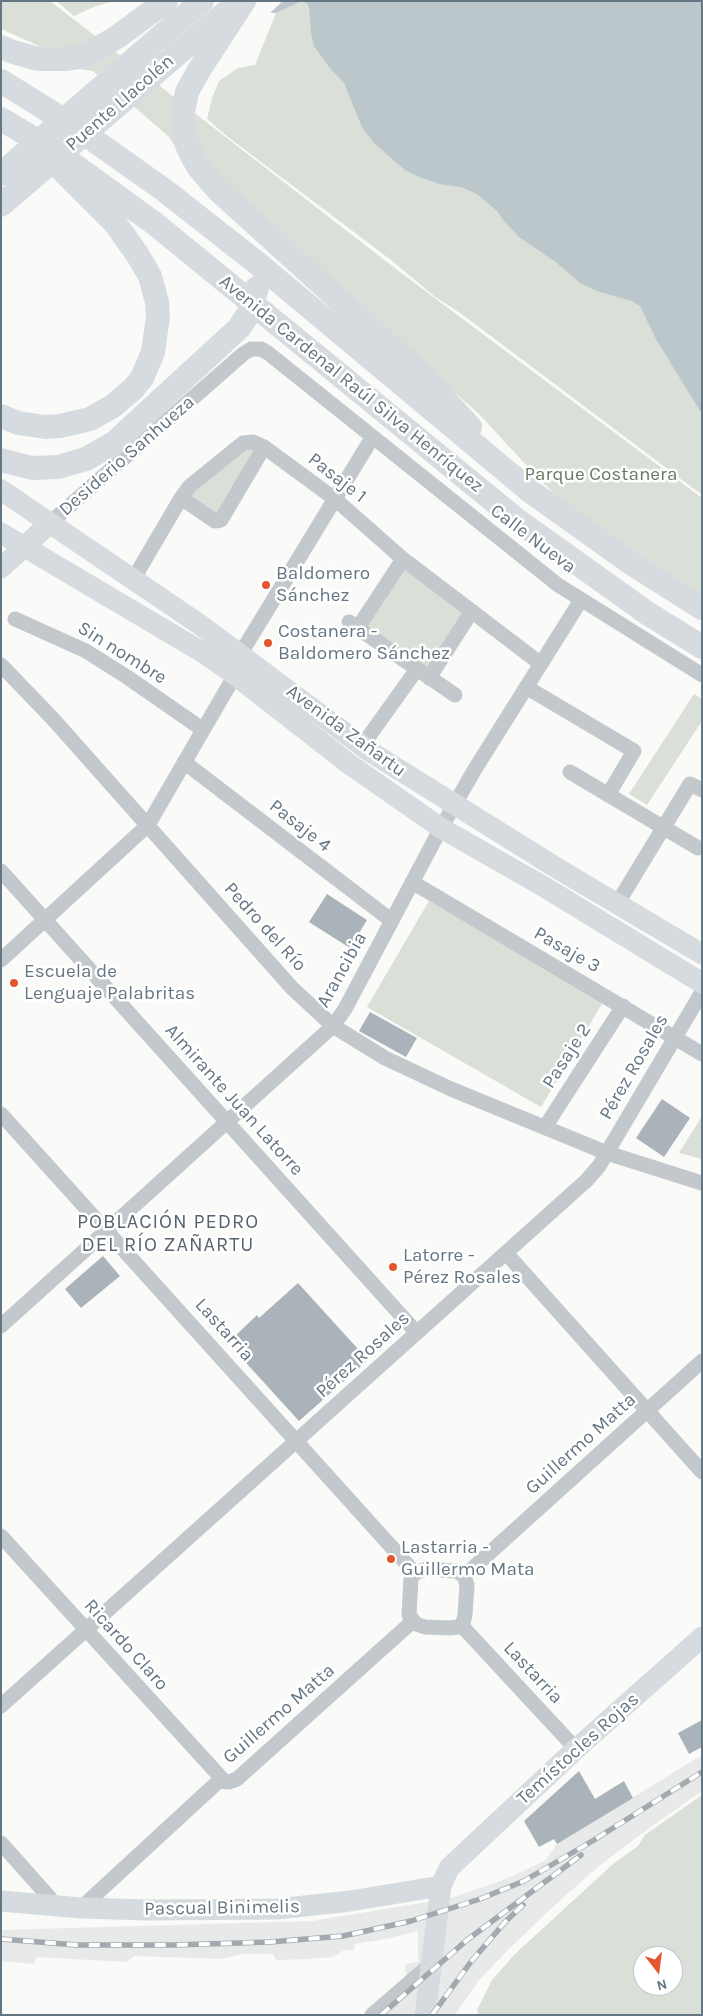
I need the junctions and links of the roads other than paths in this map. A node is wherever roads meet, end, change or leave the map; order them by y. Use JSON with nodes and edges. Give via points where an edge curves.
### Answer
{"nodes":[{"id":1,"x":166,"y":1,"type":"edge"},
{"id":2,"x":202,"y":1,"type":"edge"},
{"id":3,"x":239,"y":1,"type":"edge"},
{"id":4,"x":244,"y":1,"type":"edge"},
{"id":5,"x":1,"y":47,"type":"edge"},
{"id":6,"x":1,"y":81,"type":"edge"},
{"id":7,"x":1,"y":119,"type":"edge"},
{"id":8,"x":31,"y":136,"type":"junction"},
{"id":9,"x":1,"y":174,"type":"edge"},
{"id":10,"x":1,"y":206,"type":"edge"},
{"id":11,"x":257,"y":263,"type":"junction"},
{"id":12,"x":253,"y":304,"type":"junction"},
{"id":13,"x":256,"y":349,"type":"joint"},
{"id":14,"x":1,"y":416,"type":"edge"},
{"id":15,"x":372,"y":438,"type":"junction"},
{"id":16,"x":264,"y":447,"type":"junction"},
{"id":17,"x":1,"y":460,"type":"edge"},
{"id":18,"x":513,"y":478,"type":"junction"},
{"id":19,"x":1,"y":490,"type":"edge"},
{"id":20,"x":181,"y":498,"type":"junction"},
{"id":21,"x":335,"y":499,"type":"junction"},
{"id":22,"x":50,"y":522,"type":"junction"},
{"id":23,"x":1,"y":533,"type":"edge"},
{"id":24,"x":25,"y":547,"type":"junction"},
{"id":25,"x":403,"y":559,"type":"junction"},
{"id":26,"x":1,"y":568,"type":"edge"},
{"id":27,"x":134,"y":578,"type":"junction"},
{"id":28,"x":581,"y":600,"type":"junction"},
{"id":29,"x":702,"y":608,"type":"edge"},
{"id":30,"x":472,"y":612,"type":"junction"},
{"id":31,"x":15,"y":619,"type":"dead end"},
{"id":32,"x":702,"y":647,"type":"edge"},
{"id":33,"x":241,"y":653,"type":"junction"},
{"id":34,"x":541,"y":664,"type":"junction"},
{"id":35,"x":1,"y":665,"type":"edge"},
{"id":36,"x":235,"y":674,"type":"junction"},
{"id":37,"x":423,"y":674,"type":"junction"},
{"id":38,"x":702,"y":675,"type":"edge"},
{"id":39,"x":526,"y":687,"type":"junction"},
{"id":40,"x":455,"y":695,"type":"dead end"},
{"id":41,"x":202,"y":729,"type":"junction"},
{"id":42,"x":362,"y":746,"type":"junction"},
{"id":43,"x":184,"y":762,"type":"junction"},
{"id":44,"x":570,"y":772,"type":"dead end"},
{"id":45,"x":702,"y":790,"type":"edge"},
{"id":46,"x":608,"y":795,"type":"junction"},
{"id":47,"x":454,"y":805,"type":"junction"},
{"id":48,"x":148,"y":826,"type":"junction"},
{"id":49,"x":441,"y":828,"type":"junction"},
{"id":50,"x":663,"y":828,"type":"junction"},
{"id":51,"x":698,"y":848,"type":"dead end"},
{"id":52,"x":1,"y":871,"type":"edge"},
{"id":53,"x":412,"y":882,"type":"junction"},
{"id":54,"x":617,"y":904,"type":"junction"},
{"id":55,"x":45,"y":920,"type":"junction"},
{"id":56,"x":392,"y":920,"type":"junction"},
{"id":57,"x":702,"y":954,"type":"edge"},
{"id":58,"x":1,"y":960,"type":"edge"},
{"id":59,"x":702,"y":983,"type":"edge"},
{"id":60,"x":702,"y":992,"type":"edge"},
{"id":61,"x":623,"y":1006,"type":"junction"},
{"id":62,"x":333,"y":1026,"type":"junction"},
{"id":63,"x":675,"y":1037,"type":"junction"},
{"id":64,"x":702,"y":1054,"type":"edge"},
{"id":65,"x":1,"y":1114,"type":"edge"},
{"id":66,"x":227,"y":1122,"type":"junction"},
{"id":67,"x":546,"y":1127,"type":"junction"},
{"id":68,"x":607,"y":1153,"type":"junction"},
{"id":69,"x":702,"y":1183,"type":"edge"},
{"id":70,"x":107,"y":1231,"type":"junction"},
{"id":71,"x":506,"y":1254,"type":"junction"},
{"id":72,"x":1,"y":1326,"type":"edge"},
{"id":73,"x":417,"y":1333,"type":"junction"},
{"id":74,"x":702,"y":1361,"type":"edge"},
{"id":75,"x":647,"y":1411,"type":"junction"},
{"id":76,"x":297,"y":1440,"type":"junction"},
{"id":77,"x":702,"y":1472,"type":"edge"},
{"id":78,"x":1,"y":1536,"type":"edge"},
{"id":79,"x":416,"y":1573,"type":"junction"},
{"id":80,"x":464,"y":1576,"type":"junction"},
{"id":81,"x":413,"y":1621,"type":"junction"},
{"id":82,"x":461,"y":1625,"type":"junction"},
{"id":83,"x":85,"y":1630,"type":"junction"},
{"id":84,"x":702,"y":1636,"type":"edge"},
{"id":85,"x":1,"y":1706,"type":"edge"},
{"id":86,"x":576,"y":1749,"type":"junction"},
{"id":87,"x":221,"y":1780,"type":"junction"},
{"id":88,"x":1,"y":1844,"type":"edge"},
{"id":89,"x":441,"y":1886,"type":"junction"},
{"id":90,"x":1,"y":1901,"type":"edge"},
{"id":91,"x":54,"y":1906,"type":"junction"},
{"id":92,"x":81,"y":1908,"type":"junction"},
{"id":93,"x":431,"y":1964,"type":"junction"},
{"id":94,"x":372,"y":2015,"type":"edge"},
{"id":95,"x":425,"y":2015,"type":"edge"}],
"edges":[{"from":1,"to":5,"type":"main road","via":[[117,38],[79,57],[38,59]]},
{"from":2,"to":9,"type":"main road","name":"Puente Llacolén"},
{"from":3,"to":10,"type":"main road","name":"Puente Llacolén"},
{"from":4,"to":18,"type":"main road","via":[[187,92],[183,112],[187,144],[199,168],[437,390]]},
{"from":6,"to":11,"type":"main road","name":"Avenida Cardenal Raúl Silva Henríquez","via":[[114,154]]},
{"from":7,"to":8,"type":"main road","name":"Avenida Cardenal Raúl Silva Henríquez"},
{"from":8,"to":12,"type":"main road","name":"Avenida Cardenal Raúl Silva Henríquez","via":[[118,196]]},
{"from":8,"to":14,"type":"main road","via":[[109,216],[137,254],[154,287],[158,328],[154,352],[142,378],[124,398],[102,413],[76,424],[52,427],[31,426]]},
{"from":11,"to":12,"type":"main road"},
{"from":11,"to":18,"type":"main road","name":"Avenida Cardenal Raúl Silva Henríquez"},
{"from":12,"to":17,"type":"main road","via":[[239,328],[127,432],[101,452],[73,464],[44,468]]},
{"from":12,"to":32,"type":"main road","name":"Avenida Cardenal Raúl Silva Henríquez","via":[[517,520],[647,613]]},
{"from":13,"to":15,"type":"street","name":"Calle Nueva","via":[[268,353]]},
{"from":13,"to":22,"type":"street","name":"Desiderio Sanhueza","via":[[247,351]]},
{"from":15,"to":21,"type":"street"},
{"from":15,"to":28,"type":"street","name":"Calle Nueva","via":[[530,564]]},
{"from":16,"to":20,"type":"street","name":"Pasaje 1","via":[[253,442],[242,443],[190,486]]},
{"from":16,"to":20,"type":"street","via":[[221,520],[215,521]]},
{"from":16,"to":21,"type":"street","name":"Pasaje 1"},
{"from":18,"to":29,"type":"main road","name":"Avenida Cardenal Raúl Silva Henríquez","via":[[574,524]]},
{"from":19,"to":22,"type":"street","name":"Avenida Zañartu"},
{"from":20,"to":27,"type":"street","name":"Pasaje 1"},
{"from":21,"to":25,"type":"street","name":"Pasaje 1"},
{"from":21,"to":33,"type":"street"},
{"from":22,"to":24,"type":"street","name":"Desiderio Sanhueza"},
{"from":22,"to":27,"type":"street","name":"Avenida Zañartu"},
{"from":23,"to":24,"type":"street","name":"Avenida Zañartu"},
{"from":24,"to":26,"type":"street","name":"Desiderio Sanhueza"},
{"from":24,"to":36,"type":"street","name":"Avenida Zañartu"},
{"from":25,"to":30,"type":"street","name":"Pasaje 1"},
{"from":25,"to":37,"type":"street","via":[[353,625]]},
{"from":27,"to":33,"type":"street","name":"Avenida Zañartu"},
{"from":28,"to":34,"type":"street","name":"Arancibia"},
{"from":28,"to":38,"type":"street","name":"Calle Nueva"},
{"from":30,"to":34,"type":"street","name":"Pasaje 1"},
{"from":30,"to":37,"type":"street"},
{"from":31,"to":41,"type":"street","name":"Sin nombre","via":[[86,652]]},
{"from":33,"to":42,"type":"street","name":"Avenida Zañartu"},
{"from":34,"to":39,"type":"street","name":"Arancibia"},
{"from":35,"to":48,"type":"street","name":"Pedro del Río"},
{"from":36,"to":41,"type":"street"},
{"from":36,"to":49,"type":"street","name":"Avenida Zañartu","via":[[349,764]]},
{"from":37,"to":40,"type":"street"},
{"from":37,"to":42,"type":"street"},
{"from":39,"to":46,"type":"street","via":[[634,751]]},
{"from":39,"to":47,"type":"street","name":"Arancibia"},
{"from":41,"to":43,"type":"street"},
{"from":42,"to":47,"type":"street","name":"Avenida Zañartu"},
{"from":43,"to":48,"type":"street"},
{"from":43,"to":56,"type":"street","name":"Pasaje 4"},
{"from":44,"to":46,"type":"street"},
{"from":45,"to":50,"type":"street","via":[[690,784]]},
{"from":46,"to":50,"type":"street"},
{"from":47,"to":49,"type":"street","name":"Arancibia"},
{"from":47,"to":54,"type":"street","name":"Avenida Zañartu"},
{"from":48,"to":55,"type":"street"},
{"from":48,"to":62,"type":"street","name":"Pedro del Río","via":[[292,988]]},
{"from":49,"to":53,"type":"street","name":"Arancibia"},
{"from":49,"to":59,"type":"street","name":"Avenida Zañartu"},
{"from":50,"to":51,"type":"street"},
{"from":50,"to":54,"type":"street"},
{"from":52,"to":55,"type":"street","name":"Almirante Juan Latorre"},
{"from":53,"to":56,"type":"street","name":"Arancibia"},
{"from":53,"to":61,"type":"street","name":"Pasaje 3"},
{"from":54,"to":57,"type":"street","name":"Avenida Zañartu"},
{"from":55,"to":58,"type":"street"},
{"from":55,"to":66,"type":"street","name":"Almirante Juan Latorre"},
{"from":56,"to":62,"type":"street","name":"Arancibia"},
{"from":60,"to":63,"type":"street","name":"Pérez Rosales"},
{"from":61,"to":63,"type":"street","name":"Pasaje 3"},
{"from":61,"to":67,"type":"street","name":"Pasaje 2"},
{"from":62,"to":66,"type":"street","name":"Arancibia"},
{"from":62,"to":67,"type":"street","name":"Pedro del Río","via":[[414,1073]]},
{"from":63,"to":64,"type":"street","name":"Pasaje 3"},
{"from":63,"to":68,"type":"street","name":"Pérez Rosales"},
{"from":65,"to":70,"type":"street","name":"Lastarria"},
{"from":66,"to":70,"type":"street","name":"Arancibia"},
{"from":66,"to":73,"type":"street","name":"Almirante Juan Latorre"},
{"from":67,"to":68,"type":"street","name":"Pedro del Río"},
{"from":68,"to":69,"type":"street","name":"Pedro del Río"},
{"from":68,"to":71,"type":"street","name":"Pérez Rosales","via":[[587,1180]]},
{"from":70,"to":72,"type":"street","name":"Arancibia"},
{"from":70,"to":76,"type":"street","name":"Lastarria"},
{"from":71,"to":73,"type":"street","name":"Pérez Rosales"},
{"from":71,"to":75,"type":"street"},
{"from":73,"to":76,"type":"street","name":"Pérez Rosales"},
{"from":74,"to":75,"type":"street","name":"Guillermo Matta"},
{"from":75,"to":77,"type":"street"},
{"from":75,"to":80,"type":"street","name":"Guillermo Matta"},
{"from":76,"to":79,"type":"street","name":"Lastarria"},
{"from":76,"to":83,"type":"street","name":"Pérez Rosales"},
{"from":78,"to":83,"type":"street","name":"Ricardo Claro"},
{"from":79,"to":80,"type":"street","via":[[426,1569],[456,1571]]},
{"from":79,"to":81,"type":"street","via":[[409,1582],[408,1610]]},
{"from":80,"to":82,"type":"street","via":[[467,1585],[466,1615]]},
{"from":81,"to":82,"type":"street","via":[[425,1627],[454,1628]]},
{"from":81,"to":87,"type":"street","name":"Guillermo Matta","via":[[237,1779]]},
{"from":82,"to":86,"type":"street","name":"Lastarria"},
{"from":83,"to":85,"type":"street","name":"Pérez Rosales"},
{"from":83,"to":87,"type":"street","name":"Ricardo Claro"},
{"from":84,"to":86,"type":"street","name":"Temístocles Rojas"},
{"from":86,"to":89,"type":"street","name":"Temístocles Rojas","via":[[454,1863]]},
{"from":87,"to":92,"type":"street","name":"Guillermo Matta"},
{"from":88,"to":91,"type":"street","via":[[49,1896]]},
{"from":89,"to":92,"type":"street","name":"Pascual Binimelis","via":[[277,1909]]},
{"from":89,"to":93,"type":"street"},
{"from":90,"to":91,"type":"street","name":"Pascual Binimelis"},
{"from":91,"to":92,"type":"street","name":"Pascual Binimelis"},
{"from":93,"to":94,"type":"street"},
{"from":93,"to":95,"type":"street"}]}
